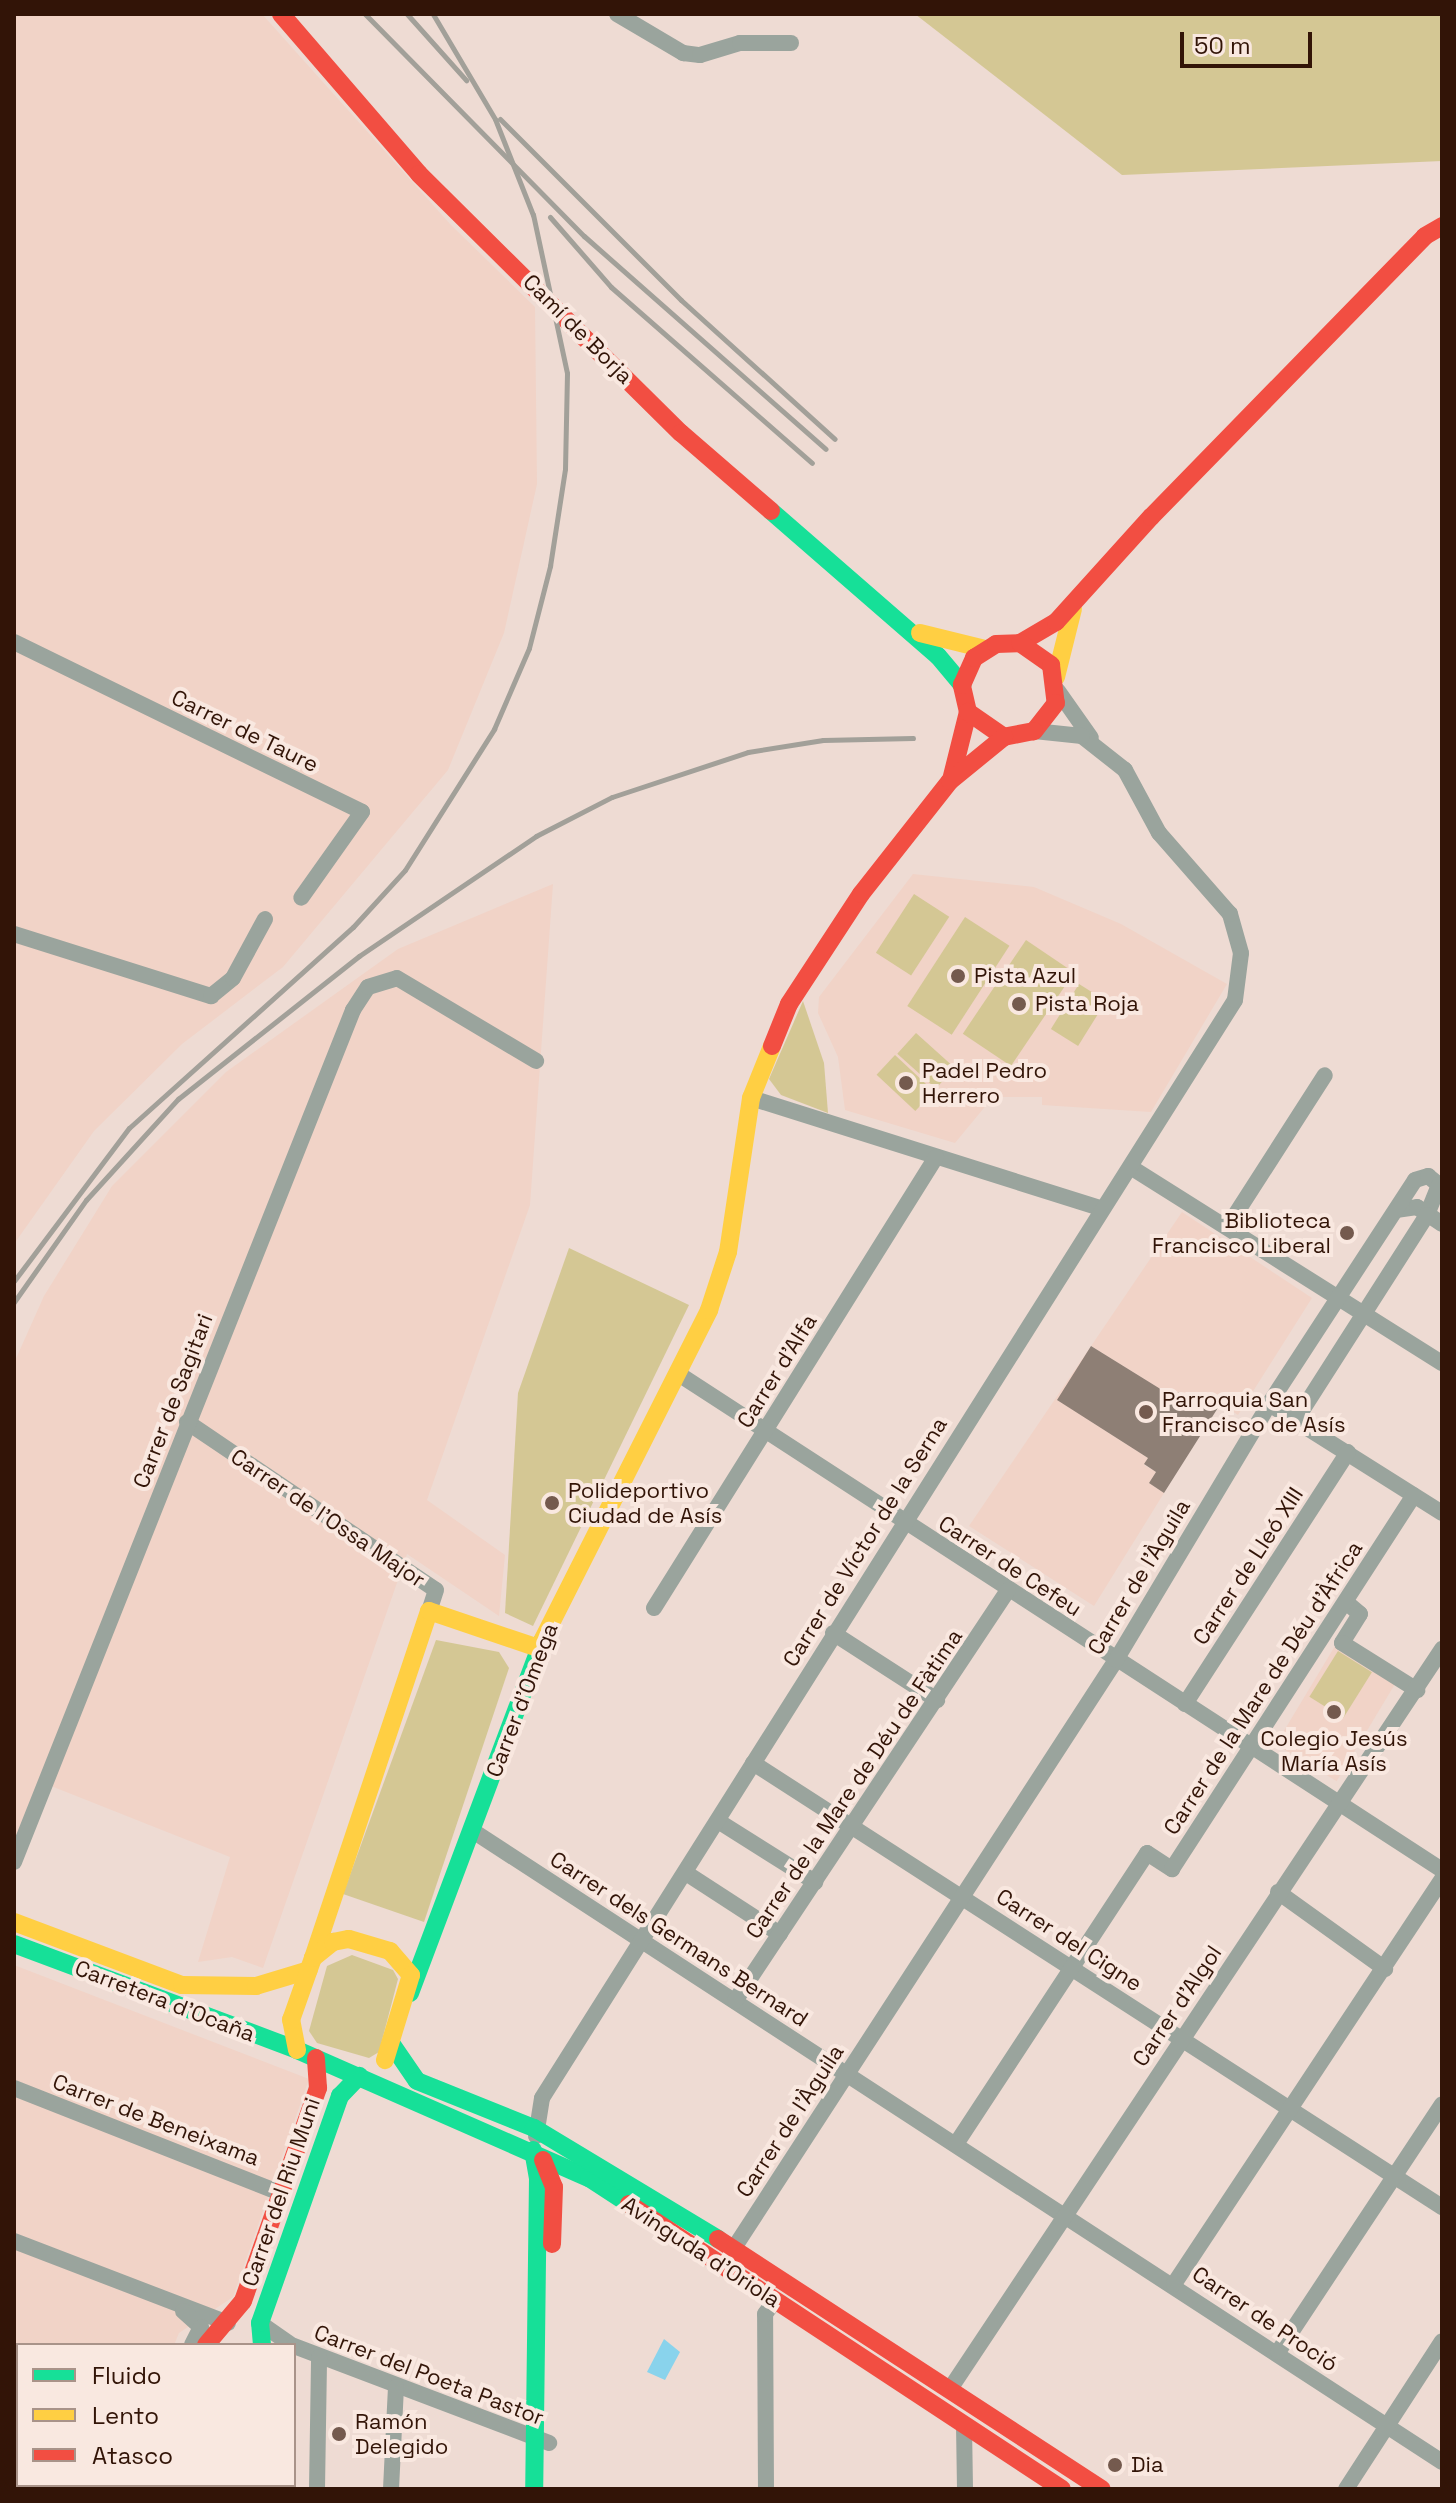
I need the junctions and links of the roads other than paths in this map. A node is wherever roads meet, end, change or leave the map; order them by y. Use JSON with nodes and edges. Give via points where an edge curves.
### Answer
{"nodes":[{"id":1,"x":281,"y":14,"type":"edge"},
{"id":2,"x":617,"y":14,"type":"edge"},
{"id":3,"x":791,"y":43,"type":"dead end"},
{"id":4,"x":1442,"y":226,"type":"edge"},
{"id":5,"x":1079,"y":597,"type":"junction"},
{"id":6,"x":898,"y":622,"type":"junction"},
{"id":7,"x":14,"y":642,"type":"edge"},
{"id":8,"x":1020,"y":643,"type":"junction"},
{"id":9,"x":985,"y":649,"type":"junction"},
{"id":10,"x":1057,"y":684,"type":"junction"},
{"id":11,"x":962,"y":685,"type":"junction"},
{"id":12,"x":968,"y":712,"type":"junction"},
{"id":13,"x":1034,"y":731,"type":"junction"},
{"id":14,"x":1004,"y":737,"type":"junction"},
{"id":15,"x":1098,"y":745,"type":"junction"},
{"id":16,"x":950,"y":781,"type":"junction"},
{"id":17,"x":301,"y":898,"type":"dead end"},
{"id":18,"x":265,"y":919,"type":"dead end"},
{"id":19,"x":14,"y":934,"type":"edge"},
{"id":20,"x":536,"y":1061,"type":"dead end"},
{"id":21,"x":1325,"y":1075,"type":"dead end"},
{"id":22,"x":751,"y":1098,"type":"junction"},
{"id":23,"x":936,"y":1157,"type":"junction"},
{"id":24,"x":1132,"y":1168,"type":"junction"},
{"id":25,"x":1102,"y":1209,"type":"junction"},
{"id":26,"x":1396,"y":1210,"type":"junction"},
{"id":27,"x":1427,"y":1215,"type":"junction"},
{"id":28,"x":1442,"y":1224,"type":"edge"},
{"id":29,"x":1228,"y":1226,"type":"junction"},
{"id":30,"x":1340,"y":1299,"type":"junction"},
{"id":31,"x":1365,"y":1315,"type":"junction"},
{"id":32,"x":1442,"y":1363,"type":"edge"},
{"id":33,"x":677,"y":1373,"type":"junction"},
{"id":34,"x":1269,"y":1404,"type":"junction"},
{"id":35,"x":1298,"y":1417,"type":"junction"},
{"id":36,"x":187,"y":1422,"type":"junction"},
{"id":37,"x":764,"y":1433,"type":"junction"},
{"id":38,"x":1348,"y":1452,"type":"junction"},
{"id":39,"x":1414,"y":1495,"type":"junction"},
{"id":40,"x":1442,"y":1513,"type":"edge"},
{"id":41,"x":901,"y":1522,"type":"junction"},
{"id":42,"x":1008,"y":1590,"type":"junction"},
{"id":43,"x":1347,"y":1603,"type":"junction"},
{"id":44,"x":654,"y":1608,"type":"dead end"},
{"id":45,"x":429,"y":1611,"type":"junction"},
{"id":46,"x":833,"y":1633,"type":"junction"},
{"id":47,"x":538,"y":1648,"type":"junction"},
{"id":48,"x":1442,"y":1649,"type":"edge"},
{"id":49,"x":1116,"y":1660,"type":"junction"},
{"id":50,"x":1417,"y":1690,"type":"junction"},
{"id":51,"x":937,"y":1700,"type":"junction"},
{"id":52,"x":1185,"y":1704,"type":"junction"},
{"id":53,"x":1248,"y":1746,"type":"junction"},
{"id":54,"x":753,"y":1763,"type":"junction"},
{"id":55,"x":1342,"y":1806,"type":"junction"},
{"id":56,"x":718,"y":1821,"type":"junction"},
{"id":57,"x":853,"y":1826,"type":"junction"},
{"id":58,"x":473,"y":1831,"type":"junction"},
{"id":59,"x":14,"y":1862,"type":"edge"},
{"id":60,"x":1442,"y":1870,"type":"edge"},
{"id":61,"x":686,"y":1873,"type":"junction"},
{"id":62,"x":1442,"y":1879,"type":"edge"},
{"id":63,"x":815,"y":1882,"type":"junction"},
{"id":64,"x":1278,"y":1892,"type":"junction"},
{"id":65,"x":963,"y":1898,"type":"junction"},
{"id":66,"x":14,"y":1922,"type":"edge"},
{"id":67,"x":780,"y":1934,"type":"junction"},
{"id":68,"x":644,"y":1942,"type":"junction"},
{"id":69,"x":14,"y":1944,"type":"edge"},
{"id":70,"x":311,"y":1964,"type":"junction"},
{"id":71,"x":1071,"y":1967,"type":"junction"},
{"id":72,"x":1385,"y":1969,"type":"junction"},
{"id":73,"x":410,"y":1993,"type":"junction"},
{"id":74,"x":735,"y":2001,"type":"junction"},
{"id":75,"x":1182,"y":2040,"type":"junction"},
{"id":76,"x":393,"y":2046,"type":"junction"},
{"id":77,"x":297,"y":2050,"type":"junction"},
{"id":78,"x":316,"y":2058,"type":"junction"},
{"id":79,"x":847,"y":2074,"type":"junction"},
{"id":80,"x":359,"y":2076,"type":"junction"},
{"id":81,"x":14,"y":2088,"type":"edge"},
{"id":82,"x":1442,"y":2104,"type":"edge"},
{"id":83,"x":1290,"y":2110,"type":"junction"},
{"id":84,"x":534,"y":2128,"type":"junction"},
{"id":85,"x":956,"y":2144,"type":"junction"},
{"id":86,"x":536,"y":2152,"type":"junction"},
{"id":87,"x":570,"y":2169,"type":"junction"},
{"id":88,"x":1394,"y":2177,"type":"junction"},
{"id":89,"x":554,"y":2187,"type":"junction"},
{"id":90,"x":281,"y":2193,"type":"junction"},
{"id":91,"x":1442,"y":2207,"type":"edge"},
{"id":92,"x":1063,"y":2214,"type":"junction"},
{"id":93,"x":14,"y":2241,"type":"edge"},
{"id":94,"x":734,"y":2248,"type":"junction"},
{"id":95,"x":1174,"y":2284,"type":"junction"},
{"id":96,"x":775,"y":2300,"type":"junction"},
{"id":97,"x":176,"y":2305,"type":"junction"},
{"id":98,"x":228,"y":2323,"type":"junction"},
{"id":99,"x":261,"y":2337,"type":"edge"},
{"id":100,"x":1442,"y":2341,"type":"edge"},
{"id":101,"x":193,"y":2343,"type":"edge"},
{"id":102,"x":208,"y":2343,"type":"edge"},
{"id":103,"x":282,"y":2343,"type":"edge"},
{"id":104,"x":296,"y":2347,"type":"edge"},
{"id":105,"x":1278,"y":2352,"type":"junction"},
{"id":106,"x":319,"y":2357,"type":"junction"},
{"id":107,"x":396,"y":2387,"type":"junction"},
{"id":108,"x":950,"y":2389,"type":"junction"},
{"id":109,"x":964,"y":2425,"type":"junction"},
{"id":110,"x":1386,"y":2428,"type":"junction"},
{"id":111,"x":542,"y":2443,"type":"junction"},
{"id":112,"x":1442,"y":2462,"type":"edge"},
{"id":113,"x":317,"y":2489,"type":"edge"},
{"id":114,"x":391,"y":2489,"type":"edge"},
{"id":115,"x":534,"y":2489,"type":"edge"},
{"id":116,"x":549,"y":2489,"type":"edge"},
{"id":117,"x":766,"y":2489,"type":"edge"},
{"id":118,"x":965,"y":2489,"type":"edge"},
{"id":119,"x":1062,"y":2489,"type":"edge"},
{"id":120,"x":1102,"y":2489,"type":"edge"},
{"id":121,"x":1346,"y":2489,"type":"edge"}],
"edges":[{"from":1,"to":6,"type":"street","name":"Camí de Borja","via":[[419,174],[681,433]]},
{"from":2,"to":3,"type":"street","via":[[683,53],[700,55],[740,43]]},
{"from":4,"to":5,"type":"street","via":[[1414,247]]},
{"from":5,"to":8,"type":"street","via":[[1056,622]]},
{"from":5,"to":10,"type":"street"},
{"from":6,"to":9,"type":"street","name":"Camí de Borja","via":[[950,645]]},
{"from":6,"to":11,"type":"street","name":"Camí de Borja"},
{"from":7,"to":17,"type":"street","name":"Carrer de Taure","via":[[362,812]]},
{"from":8,"to":9,"type":"street"},
{"from":8,"to":10,"type":"street","via":[[1043,655]]},
{"from":9,"to":11,"type":"street"},
{"from":10,"to":13,"type":"street","via":[[1051,714]]},
{"from":10,"to":15,"type":"street"},
{"from":11,"to":12,"type":"street"},
{"from":12,"to":14,"type":"street","via":[[977,724]]},
{"from":12,"to":16,"type":"street"},
{"from":13,"to":14,"type":"street"},
{"from":13,"to":15,"type":"street","via":[[1072,733]]},
{"from":14,"to":16,"type":"street"},
{"from":15,"to":24,"type":"street","name":"Carrer de Víctor de la Serna","via":[[1135,784],[1159,833],[1213,889],[1235,929],[1239,982],[1228,1014]]},
{"from":16,"to":22,"type":"street","name":"Carrer d'Omega","via":[[823,948],[789,1004]]},
{"from":18,"to":19,"type":"street","via":[[233,978],[211,996]]},
{"from":20,"to":36,"type":"street","name":"Carrer de Sagitari","via":[[397,978],[368,987],[353,1010]]},
{"from":21,"to":29,"type":"street"},
{"from":22,"to":23,"type":"street"},
{"from":22,"to":33,"type":"street","name":"Carrer d'Omega","via":[[728,1252]]},
{"from":23,"to":25,"type":"street"},
{"from":23,"to":37,"type":"street","name":"Carrer d'Alfa"},
{"from":24,"to":25,"type":"street","name":"Carrer de Víctor de la Serna"},
{"from":24,"to":29,"type":"street"},
{"from":25,"to":41,"type":"street","name":"Carrer de Víctor de la Serna"},
{"from":26,"to":27,"type":"street","via":[[1409,1205]]},
{"from":26,"to":27,"type":"street","name":"Carrer de l'Àguila","via":[[1421,1174],[1439,1185]]},
{"from":26,"to":30,"type":"street","name":"Carrer de l'Àguila"},
{"from":27,"to":28,"type":"street"},
{"from":27,"to":31,"type":"street","name":"Carrer de l'Àguila"},
{"from":29,"to":30,"type":"street"},
{"from":30,"to":31,"type":"street"},
{"from":30,"to":34,"type":"street","name":"Carrer de l'Àguila"},
{"from":31,"to":32,"type":"street"},
{"from":31,"to":35,"type":"street","name":"Carrer de l'Àguila"},
{"from":33,"to":37,"type":"street","name":"Carrer de Cefeu"},
{"from":33,"to":47,"type":"street","name":"Carrer d'Omega"},
{"from":34,"to":35,"type":"street"},
{"from":34,"to":49,"type":"street","name":"Carrer de l'Àguila"},
{"from":35,"to":38,"type":"street"},
{"from":36,"to":45,"type":"street","name":"Carrer de l'Ossa Major","via":[[436,1590]]},
{"from":36,"to":59,"type":"street","name":"Carrer de Sagitari"},
{"from":37,"to":41,"type":"street","name":"Carrer de Cefeu"},
{"from":37,"to":44,"type":"street","name":"Carrer d'Alfa"},
{"from":38,"to":39,"type":"street"},
{"from":38,"to":52,"type":"street","name":"Carrer de Lleó XIII"},
{"from":39,"to":40,"type":"street"},
{"from":39,"to":43,"type":"street","name":"Carrer de la Mare de Déu d'Àfrica"},
{"from":41,"to":42,"type":"street","name":"Carrer de Cefeu"},
{"from":41,"to":46,"type":"street","name":"Carrer de Víctor de la Serna"},
{"from":42,"to":49,"type":"street","name":"Carrer de Cefeu"},
{"from":42,"to":51,"type":"street","name":"Carrer de la Mare de Déu de Fàtima"},
{"from":43,"to":50,"type":"street","via":[[1360,1614],[1342,1643]]},
{"from":43,"to":53,"type":"street","name":"Carrer de la Mare de Déu d'Àfrica"},
{"from":45,"to":47,"type":"street","name":"Carrer de l'Ossa Major"},
{"from":45,"to":70,"type":"street"},
{"from":46,"to":51,"type":"street"},
{"from":46,"to":54,"type":"street","name":"Carrer de Víctor de la Serna"},
{"from":47,"to":58,"type":"street","name":"Carrer d'Omega"},
{"from":48,"to":50,"type":"street","name":"Carrer d'Algol"},
{"from":49,"to":52,"type":"street","name":"Carrer de Cefeu"},
{"from":49,"to":65,"type":"street","name":"Carrer de l'Àguila"},
{"from":50,"to":55,"type":"street","name":"Carrer d'Algol"},
{"from":51,"to":57,"type":"street","name":"Carrer de la Mare de Déu de Fàtima"},
{"from":52,"to":53,"type":"street","name":"Carrer de Cefeu"},
{"from":53,"to":55,"type":"street","name":"Carrer de Cefeu"},
{"from":53,"to":71,"type":"street","name":"Carrer de la Mare de Déu d'Àfrica","via":[[1172,1869],[1147,1853]]},
{"from":54,"to":56,"type":"street","name":"Carrer de Víctor de la Serna"},
{"from":54,"to":57,"type":"street","name":"Carrer del Cigne"},
{"from":55,"to":60,"type":"street","name":"Carrer de Cefeu"},
{"from":55,"to":64,"type":"street","name":"Carrer d'Algol"},
{"from":56,"to":61,"type":"street","name":"Carrer de Víctor de la Serna"},
{"from":56,"to":63,"type":"street"},
{"from":57,"to":63,"type":"street","name":"Carrer de la Mare de Déu de Fàtima"},
{"from":57,"to":65,"type":"street","name":"Carrer del Cigne"},
{"from":58,"to":68,"type":"street","name":"Carrer dels Germans Bernard"},
{"from":58,"to":73,"type":"street","name":"Carrer d'Omega"},
{"from":61,"to":67,"type":"street"},
{"from":61,"to":68,"type":"street","name":"Carrer de Víctor de la Serna"},
{"from":62,"to":72,"type":"street"},
{"from":63,"to":67,"type":"street","name":"Carrer de la Mare de Déu de Fàtima"},
{"from":64,"to":72,"type":"street"},
{"from":64,"to":75,"type":"street","name":"Carrer d'Algol"},
{"from":65,"to":71,"type":"street","name":"Carrer del Cigne"},
{"from":65,"to":79,"type":"street","name":"Carrer de l'Àguila"},
{"from":66,"to":70,"type":"street","name":"Carretera d'Ocaña","via":[[182,1985],[256,1986]]},
{"from":67,"to":74,"type":"street","name":"Carrer de la Mare de Déu de Fàtima"},
{"from":68,"to":74,"type":"street","name":"Carrer dels Germans Bernard"},
{"from":68,"to":84,"type":"street","name":"Carrer de Víctor de la Serna","via":[[542,2098]]},
{"from":69,"to":77,"type":"street","name":"Carretera d'Ocaña"},
{"from":70,"to":73,"type":"street","via":[[333,1942],[375,1946],[406,1963]]},
{"from":70,"to":77,"type":"street","via":[[291,2020]]},
{"from":71,"to":75,"type":"street","name":"Carrer del Cigne"},
{"from":71,"to":85,"type":"street","name":"Carrer de la Mare de Déu d'Àfrica"},
{"from":72,"to":83,"type":"street"},
{"from":73,"to":76,"type":"street","name":"Carrer d'Omega"},
{"from":74,"to":79,"type":"street","name":"Carrer dels Germans Bernard"},
{"from":75,"to":83,"type":"street","name":"Carrer del Cigne"},
{"from":75,"to":92,"type":"street","name":"Carrer d'Algol"},
{"from":76,"to":80,"type":"street","name":"Carrer d'Omega","via":[[377,2069]]},
{"from":76,"to":84,"type":"street","name":"Avinguda d'Oriola","via":[[417,2081]]},
{"from":77,"to":78,"type":"street","name":"Carretera d'Ocaña"},
{"from":78,"to":80,"type":"street","name":"Avinguda d'Oriola"},
{"from":78,"to":90,"type":"street","name":"Carrer del Riu Muni","via":[[318,2088]]},
{"from":79,"to":85,"type":"street","name":"Carrer dels Germans Bernard"},
{"from":79,"to":94,"type":"street","name":"Carrer de l'Àguila"},
{"from":80,"to":86,"type":"street","name":"Avinguda d'Oriola"},
{"from":80,"to":99,"type":"street","name":"Carrer del Riu Muni","via":[[340,2096]]},
{"from":81,"to":90,"type":"street","name":"Carrer de Beneixama"},
{"from":82,"to":88,"type":"street"},
{"from":83,"to":88,"type":"street","name":"Carrer del Cigne"},
{"from":83,"to":95,"type":"street"},
{"from":84,"to":86,"type":"street"},
{"from":84,"to":94,"type":"street","name":"Avinguda d'Oriola"},
{"from":85,"to":92,"type":"street","name":"Carrer dels Germans Bernard"},
{"from":86,"to":87,"type":"street","name":"Avinguda d'Oriola"},
{"from":86,"to":89,"type":"street"},
{"from":86,"to":111,"type":"street"},
{"from":87,"to":89,"type":"street"},
{"from":87,"to":96,"type":"street","name":"Avinguda d'Oriola"},
{"from":88,"to":91,"type":"street","name":"Carrer del Cigne"},
{"from":88,"to":105,"type":"street"},
{"from":89,"to":111,"type":"street"},
{"from":90,"to":98,"type":"street","name":"Carrer del Riu Muni","via":[[243,2301]]},
{"from":92,"to":95,"type":"street","name":"Carrer de Proció"},
{"from":92,"to":108,"type":"street","name":"Carrer d'Algol"},
{"from":93,"to":97,"type":"street"},
{"from":94,"to":108,"type":"street","name":"Avinguda d'Oriola"},
{"from":95,"to":105,"type":"street","name":"Carrer de Proció"},
{"from":96,"to":109,"type":"street","name":"Avinguda d'Oriola"},
{"from":96,"to":117,"type":"street","via":[[765,2314]]},
{"from":97,"to":98,"type":"street"},
{"from":97,"to":101,"type":"street","via":[[201,2327]]},
{"from":98,"to":99,"type":"street"},
{"from":98,"to":102,"type":"street","name":"Carrer del Riu Muni"},
{"from":99,"to":103,"type":"street","name":"Carrer del Poeta Pastor"},
{"from":100,"to":110,"type":"street"},
{"from":104,"to":106,"type":"street","name":"Carrer del Poeta Pastor"},
{"from":105,"to":110,"type":"street","name":"Carrer de Proció"},
{"from":106,"to":107,"type":"street","name":"Carrer del Poeta Pastor"},
{"from":106,"to":113,"type":"street"},
{"from":107,"to":111,"type":"street","name":"Carrer del Poeta Pastor"},
{"from":107,"to":114,"type":"street"},
{"from":108,"to":120,"type":"street","name":"Avinguda d'Oriola"},
{"from":109,"to":118,"type":"street"},
{"from":109,"to":119,"type":"street","name":"Avinguda d'Oriola"},
{"from":110,"to":112,"type":"street","name":"Carrer de Proció"},
{"from":110,"to":121,"type":"street"},
{"from":111,"to":115,"type":"street"},
{"from":111,"to":116,"type":"street"}]}
